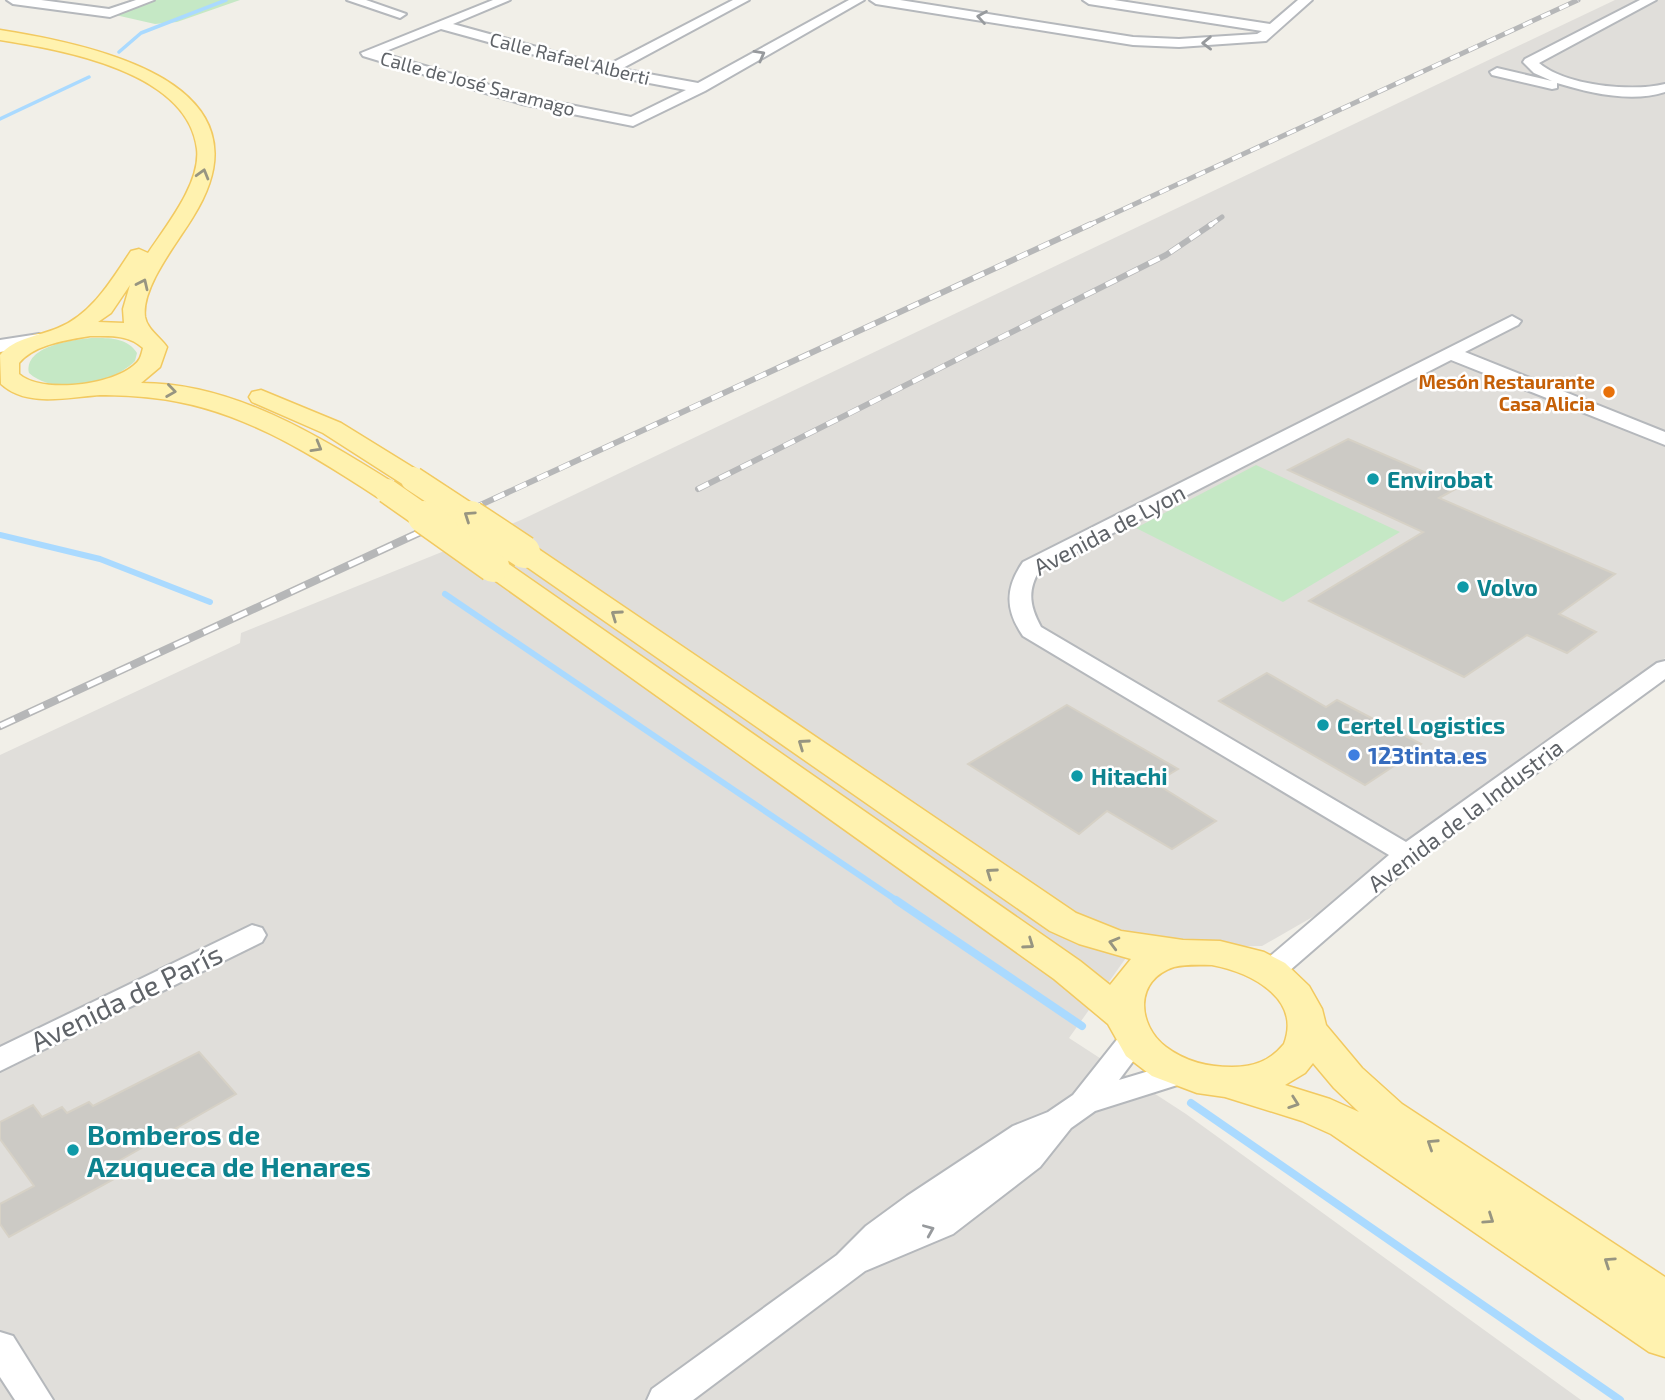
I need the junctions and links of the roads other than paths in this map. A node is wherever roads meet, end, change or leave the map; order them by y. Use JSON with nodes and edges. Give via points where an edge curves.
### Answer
{"nodes":[{"id":1,"x":13,"y":0,"type":"edge"},
{"id":2,"x":148,"y":0,"type":"edge"},
{"id":3,"x":353,"y":0,"type":"edge"},
{"id":4,"x":385,"y":0,"type":"edge"},
{"id":5,"x":504,"y":0,"type":"edge"},
{"id":6,"x":743,"y":0,"type":"edge"},
{"id":7,"x":858,"y":0,"type":"edge"},
{"id":8,"x":876,"y":0,"type":"edge"},
{"id":9,"x":1089,"y":0,"type":"edge"},
{"id":10,"x":1306,"y":0,"type":"edge"},
{"id":11,"x":1650,"y":0,"type":"edge"},
{"id":12,"x":35,"y":1,"type":"edge"},
{"id":13,"x":370,"y":5,"type":"junction"},
{"id":14,"x":400,"y":14,"type":"dead end"},
{"id":15,"x":441,"y":25,"type":"junction"},
{"id":16,"x":0,"y":28,"type":"edge"},
{"id":17,"x":1272,"y":28,"type":"junction"},
{"id":18,"x":0,"y":35,"type":"edge"},
{"id":19,"x":0,"y":41,"type":"edge"},
{"id":20,"x":0,"y":50,"type":"edge"},
{"id":21,"x":607,"y":72,"type":"junction"},
{"id":22,"x":1497,"y":72,"type":"dead end"},
{"id":23,"x":118,"y":75,"type":"junction"},
{"id":24,"x":153,"y":79,"type":"junction"},
{"id":25,"x":700,"y":88,"type":"junction"},
{"id":26,"x":1660,"y":98,"type":"edge"},
{"id":27,"x":180,"y":129,"type":"dead end"},
{"id":28,"x":187,"y":152,"type":"dead end"},
{"id":29,"x":1512,"y":321,"type":"dead end"},
{"id":30,"x":68,"y":332,"type":"junction"},
{"id":31,"x":1451,"y":353,"type":"junction"},
{"id":32,"x":164,"y":358,"type":"junction"},
{"id":33,"x":2,"y":362,"type":"edge"},
{"id":34,"x":79,"y":392,"type":"junction"},
{"id":35,"x":1665,"y":439,"type":"edge"},
{"id":36,"x":1665,"y":668,"type":"edge"},
{"id":37,"x":1408,"y":854,"type":"junction"},
{"id":38,"x":252,"y":935,"type":"dead end"},
{"id":39,"x":1182,"y":953,"type":"junction"},
{"id":40,"x":1270,"y":971,"type":"junction"},
{"id":41,"x":1128,"y":1027,"type":"junction"},
{"id":42,"x":1308,"y":1030,"type":"junction"},
{"id":43,"x":0,"y":1060,"type":"edge"},
{"id":44,"x":1179,"y":1073,"type":"junction"},
{"id":45,"x":1229,"y":1083,"type":"junction"},
{"id":46,"x":1072,"y":1112,"type":"junction"},
{"id":47,"x":1024,"y":1135,"type":"junction"},
{"id":48,"x":961,"y":1210,"type":"junction"},
{"id":49,"x":849,"y":1265,"type":"junction"},
{"id":50,"x":1665,"y":1301,"type":"edge"},
{"id":51,"x":1665,"y":1338,"type":"edge"},
{"id":52,"x":0,"y":1347,"type":"edge"},
{"id":53,"x":34,"y":1400,"type":"edge"},
{"id":54,"x":665,"y":1400,"type":"edge"}],
"edges":[{"from":1,"to":12,"type":"street"},
{"from":2,"to":12,"type":"street","via":[[110,13]]},
{"from":3,"to":13,"type":"street"},
{"from":4,"to":13,"type":"street"},
{"from":5,"to":15,"type":"street"},
{"from":6,"to":21,"type":"street"},
{"from":25,"to":7,"type":"street","one_way":true},
{"from":17,"to":8,"type":"street","one_way":true,"via":[[1261,38],[1224,43],[1133,41]]},
{"from":9,"to":17,"type":"street"},
{"from":10,"to":17,"type":"street"},
{"from":11,"to":26,"type":"street","via":[[1530,62],[1555,77]]},
{"from":13,"to":14,"type":"street"},
{"from":15,"to":21,"type":"street","name":"Calle Rafael Alberti"},
{"from":15,"to":25,"type":"street","name":"Calle de José Saramago","via":[[368,53],[527,101],[633,122]]},
{"from":16,"to":24,"type":"main road","via":[[108,54],[138,66]]},
{"from":18,"to":24,"type":"main road","via":[[97,56]]},
{"from":19,"to":23,"type":"main road","via":[[64,54]]},
{"from":20,"to":23,"type":"main road","via":[[51,57]]},
{"from":21,"to":25,"type":"street","name":"Calle Rafael Alberti"},
{"from":22,"to":26,"type":"street"},
{"from":23,"to":27,"type":"main road","via":[[156,98]]},
{"from":32,"to":24,"type":"main road","one_way":true,"via":[[135,325],[136,301],[198,191],[207,151],[193,111]]},
{"from":28,"to":30,"type":"main road","via":[[176,197],[118,289],[98,313]]},
{"from":29,"to":31,"type":"street","name":"Avenida de Lyon"},
{"from":30,"to":32,"type":"main road","via":[[112,329]]},
{"from":30,"to":33,"type":"main road","via":[[39,340]]},
{"from":31,"to":35,"type":"street"},
{"from":31,"to":37,"type":"street","name":"Avenida de Lyon","via":[[1031,567],[1019,584],[1018,607],[1031,631]]},
{"from":32,"to":34,"type":"main road","via":[[127,380]]},
{"from":39,"to":32,"type":"main road","one_way":true,"bridge":true,"via":[[1107,942],[1063,922],[366,447],[313,418]]},
{"from":33,"to":34,"type":"main road","via":[[9,379],[19,386]]},
{"from":34,"to":41,"type":"main road","one_way":true,"bridge":true,"via":[[179,391],[224,404],[300,437],[387,491],[1067,970]]},
{"from":36,"to":37,"type":"street","name":"Avenida de la Industria"},
{"from":37,"to":40,"type":"street","name":"Avenida de la Industria"},
{"from":38,"to":43,"type":"street","name":"Avenida de París"},
{"from":39,"to":40,"type":"main road","via":[[1243,958]]},
{"from":39,"to":41,"type":"main road","via":[[1156,961],[1136,975],[1124,993]]},
{"from":40,"to":42,"type":"main road","via":[[1299,998]]},
{"from":41,"to":44,"type":"main road","via":[[1148,1055]]},
{"from":41,"to":46,"type":"street"},
{"from":42,"to":45,"type":"main road","via":[[1304,1047],[1293,1062],[1276,1073]]},
{"from":50,"to":42,"type":"main road","one_way":true,"via":[[1388,1115],[1348,1078]]},
{"from":44,"to":45,"type":"main road"},
{"from":44,"to":46,"type":"street"},
{"from":45,"to":51,"type":"main road","one_way":true,"via":[[1316,1110],[1354,1129]]},
{"from":46,"to":47,"type":"street"},
{"from":46,"to":48,"type":"street","via":[[1029,1158]]},
{"from":47,"to":48,"type":"street","via":[[1013,1156],[954,1198]]},
{"from":47,"to":49,"type":"street","via":[[919,1205]]},
{"from":49,"to":48,"type":"street","one_way":true,"via":[[941,1225]]},
{"from":49,"to":54,"type":"street"},
{"from":52,"to":53,"type":"street"}]}
